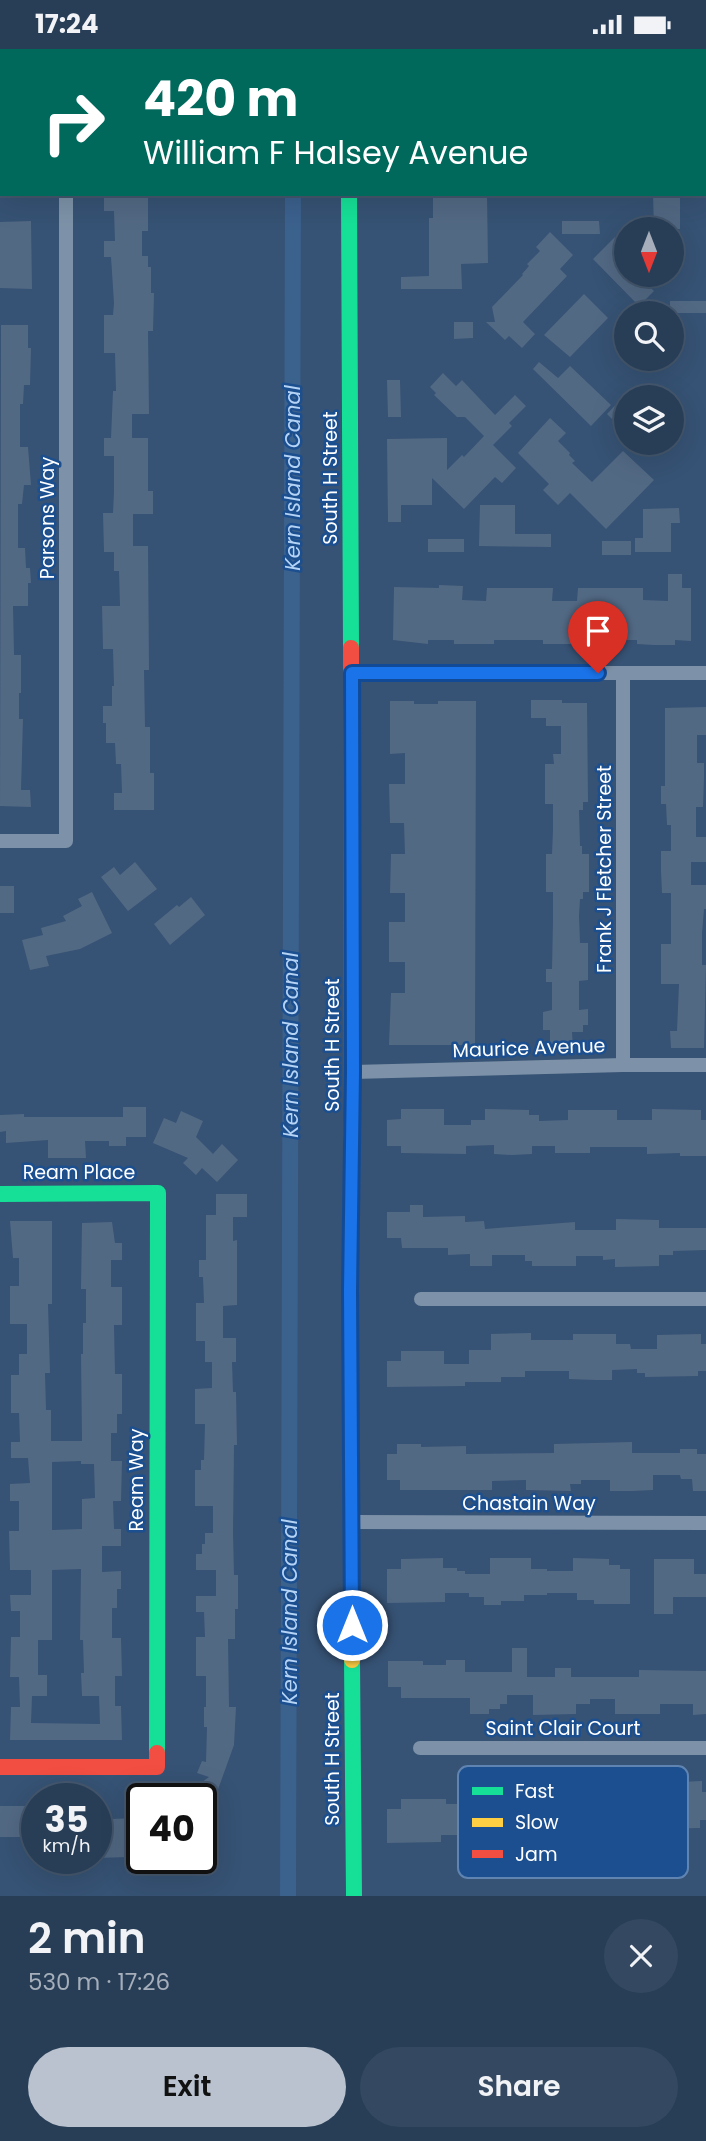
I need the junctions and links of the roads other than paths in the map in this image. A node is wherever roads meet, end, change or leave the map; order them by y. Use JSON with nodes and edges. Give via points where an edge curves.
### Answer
{"nodes":[{"id":1,"x":66,"y":196,"type":"edge"},
{"id":2,"x":349,"y":196,"type":"edge"},
{"id":3,"x":352,"y":673,"type":"junction"},
{"id":4,"x":623,"y":673,"type":"junction"},
{"id":5,"x":706,"y":673,"type":"edge"},
{"id":6,"x":0,"y":841,"type":"edge"},
{"id":7,"x":623,"y":1065,"type":"junction"},
{"id":8,"x":706,"y":1065,"type":"edge"},
{"id":9,"x":353,"y":1072,"type":"junction"},
{"id":10,"x":0,"y":1193,"type":"edge"},
{"id":11,"x":158,"y":1193,"type":"joint"},
{"id":12,"x":421,"y":1299,"type":"dead end"},
{"id":13,"x":706,"y":1299,"type":"edge"},
{"id":14,"x":352,"y":1522,"type":"junction"},
{"id":15,"x":706,"y":1523,"type":"edge"},
{"id":16,"x":420,"y":1748,"type":"dead end"},
{"id":17,"x":706,"y":1748,"type":"edge"},
{"id":18,"x":0,"y":1767,"type":"edge"},
{"id":19,"x":354,"y":1896,"type":"edge"}],
"edges":[{"from":1,"to":6,"type":"street","name":"Parsons Way","via":[[66,841]]},
{"from":2,"to":3,"type":"street","name":"South H Street"},
{"from":3,"to":4,"type":"street"},
{"from":3,"to":9,"type":"street","name":"South H Street"},
{"from":4,"to":5,"type":"street"},
{"from":4,"to":7,"type":"street","name":"Frank J Fletcher Street"},
{"from":7,"to":8,"type":"street","name":"Maurice Avenue"},
{"from":7,"to":9,"type":"street","name":"Maurice Avenue"},
{"from":9,"to":14,"type":"street","name":"South H Street"},
{"from":10,"to":11,"type":"street","name":"Ream Place"},
{"from":11,"to":18,"type":"street","name":"Ream Way","via":[[157,1767]]},
{"from":12,"to":13,"type":"street"},
{"from":14,"to":15,"type":"street","name":"Chastain Way"},
{"from":14,"to":19,"type":"street","name":"South H Street"},
{"from":16,"to":17,"type":"street","name":"Saint Clair Court"}]}
